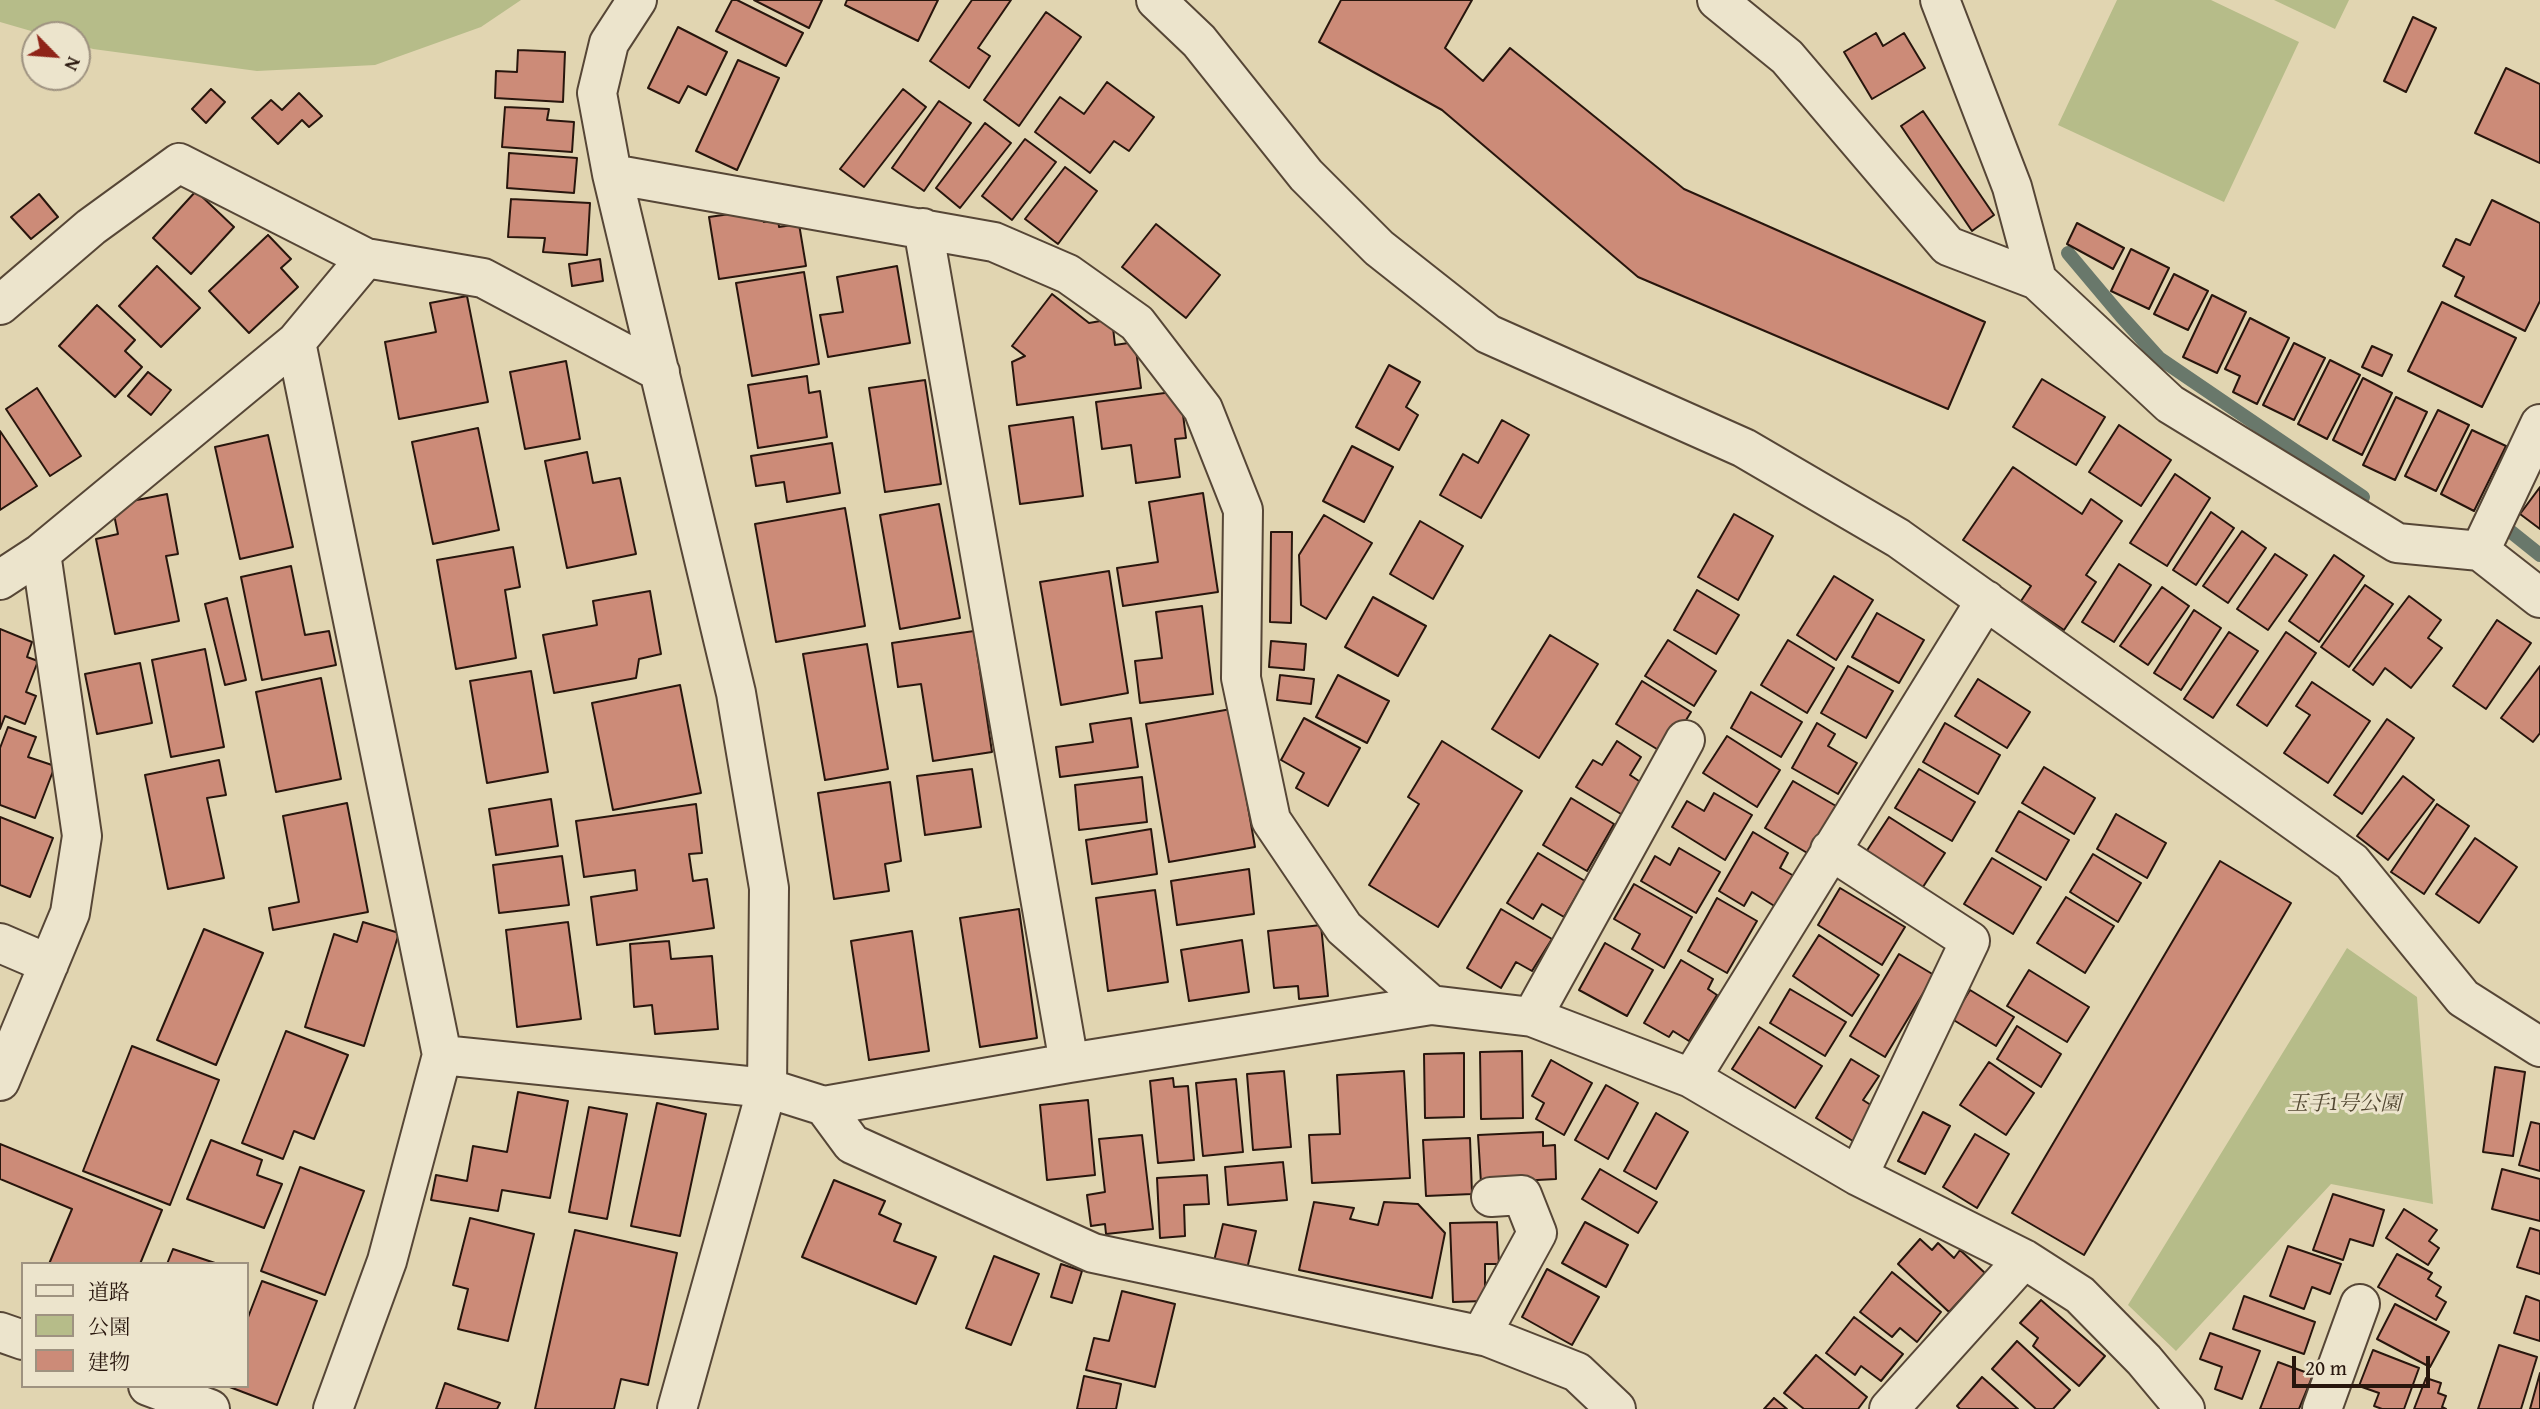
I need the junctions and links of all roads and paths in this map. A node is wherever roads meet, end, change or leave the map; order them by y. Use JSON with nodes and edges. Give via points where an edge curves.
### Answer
{"nodes":[{"id":1,"x":637,"y":0,"type":"edge"},
{"id":2,"x":1156,"y":0,"type":"edge"},
{"id":3,"x":1717,"y":0,"type":"edge"},
{"id":4,"x":1940,"y":0,"type":"edge"},
{"id":5,"x":612,"y":174,"type":"junction"},
{"id":6,"x":923,"y":228,"type":"junction"},
{"id":7,"x":366,"y":258,"type":"junction"},
{"id":8,"x":2037,"y":280,"type":"junction"},
{"id":9,"x":0,"y":305,"type":"edge"},
{"id":10,"x":296,"y":342,"type":"junction"},
{"id":11,"x":660,"y":372,"type":"junction"},
{"id":12,"x":2540,"y":424,"type":"edge"},
{"id":13,"x":2480,"y":551,"type":"junction"},
{"id":14,"x":41,"y":553,"type":"junction"},
{"id":15,"x":0,"y":580,"type":"edge"},
{"id":16,"x":2540,"y":598,"type":"edge"},
{"id":17,"x":1986,"y":600,"type":"junction"},
{"id":18,"x":1685,"y":740,"type":"dead end"},
{"id":19,"x":1830,"y":850,"type":"junction"},
{"id":20,"x":0,"y":943,"type":"edge"},
{"id":21,"x":49,"y":964,"type":"junction"},
{"id":22,"x":1431,"y":1005,"type":"junction"},
{"id":23,"x":1532,"y":1017,"type":"junction"},
{"id":24,"x":2540,"y":1047,"type":"edge"},
{"id":25,"x":442,"y":1055,"type":"junction"},
{"id":26,"x":1069,"y":1063,"type":"junction"},
{"id":27,"x":1691,"y":1078,"type":"junction"},
{"id":28,"x":0,"y":1082,"type":"edge"},
{"id":29,"x":767,"y":1088,"type":"junction"},
{"id":30,"x":824,"y":1106,"type":"junction"},
{"id":31,"x":1858,"y":1176,"type":"junction"},
{"id":32,"x":1491,"y":1198,"type":"dead end"},
{"id":33,"x":2024,"y":1259,"type":"junction"},
{"id":34,"x":2360,"y":1304,"type":"dead end"},
{"id":35,"x":0,"y":1332,"type":"edge"},
{"id":36,"x":1481,"y":1335,"type":"junction"},
{"id":37,"x":21,"y":1339,"type":"edge"},
{"id":38,"x":153,"y":1388,"type":"edge"},
{"id":39,"x":210,"y":1409,"type":"edge"},
{"id":40,"x":333,"y":1409,"type":"edge"},
{"id":41,"x":677,"y":1409,"type":"edge"},
{"id":42,"x":1616,"y":1409,"type":"edge"},
{"id":43,"x":1889,"y":1409,"type":"edge"},
{"id":44,"x":2185,"y":1409,"type":"edge"},
{"id":45,"x":2322,"y":1409,"type":"edge"}],
"edges":[{"from":1,"to":5,"type":"street","via":[[609,43],[597,93]]},
{"from":2,"to":17,"type":"street","via":[[1199,41],[1306,175],[1379,248],[1488,334],[1744,448],[1898,538]]},
{"from":3,"to":8,"type":"street","via":[[1787,57],[1948,246]]},
{"from":4,"to":8,"type":"street","via":[[2012,187]]},
{"from":5,"to":6,"type":"street"},
{"from":5,"to":11,"type":"street"},
{"from":6,"to":22,"type":"street","via":[[994,242],[1068,274],[1137,323],[1203,409],[1243,510],[1241,678],[1271,820],[1344,929]]},
{"from":6,"to":26,"type":"street"},
{"from":7,"to":9,"type":"street","via":[[180,163],[91,227]]},
{"from":7,"to":10,"type":"street"},
{"from":7,"to":11,"type":"street","via":[[483,278]]},
{"from":8,"to":13,"type":"street","via":[[2170,404],[2397,543]]},
{"from":10,"to":14,"type":"street"},
{"from":10,"to":25,"type":"street"},
{"from":11,"to":29,"type":"street","via":[[736,694],[769,888]]},
{"from":12,"to":13,"type":"street"},
{"from":13,"to":16,"type":"street"},
{"from":14,"to":15,"type":"street"},
{"from":14,"to":21,"type":"street","via":[[82,836],[70,913]]},
{"from":17,"to":19,"type":"street"},
{"from":17,"to":24,"type":"street","via":[[2352,862],[2463,998]]},
{"from":18,"to":23,"type":"street"},
{"from":19,"to":27,"type":"street"},
{"from":19,"to":31,"type":"street","via":[[1970,942]]},
{"from":20,"to":21,"type":"street"},
{"from":21,"to":28,"type":"street"},
{"from":22,"to":23,"type":"street"},
{"from":22,"to":26,"type":"street"},
{"from":23,"to":27,"type":"street"},
{"from":25,"to":29,"type":"street"},
{"from":25,"to":40,"type":"street","via":[[387,1261]]},
{"from":26,"to":30,"type":"street"},
{"from":27,"to":31,"type":"street"},
{"from":29,"to":30,"type":"street"},
{"from":29,"to":41,"type":"street"},
{"from":30,"to":36,"type":"street","via":[[852,1144],[1093,1253]]},
{"from":31,"to":33,"type":"street"},
{"from":32,"to":36,"type":"street","via":[[1522,1195],[1537,1233]]},
{"from":33,"to":43,"type":"street"},
{"from":33,"to":44,"type":"street","via":[[2080,1295]]},
{"from":34,"to":45,"type":"street"},
{"from":35,"to":37,"type":"street"},
{"from":36,"to":42,"type":"street","via":[[1577,1372]]},
{"from":38,"to":39,"type":"street"}]}
